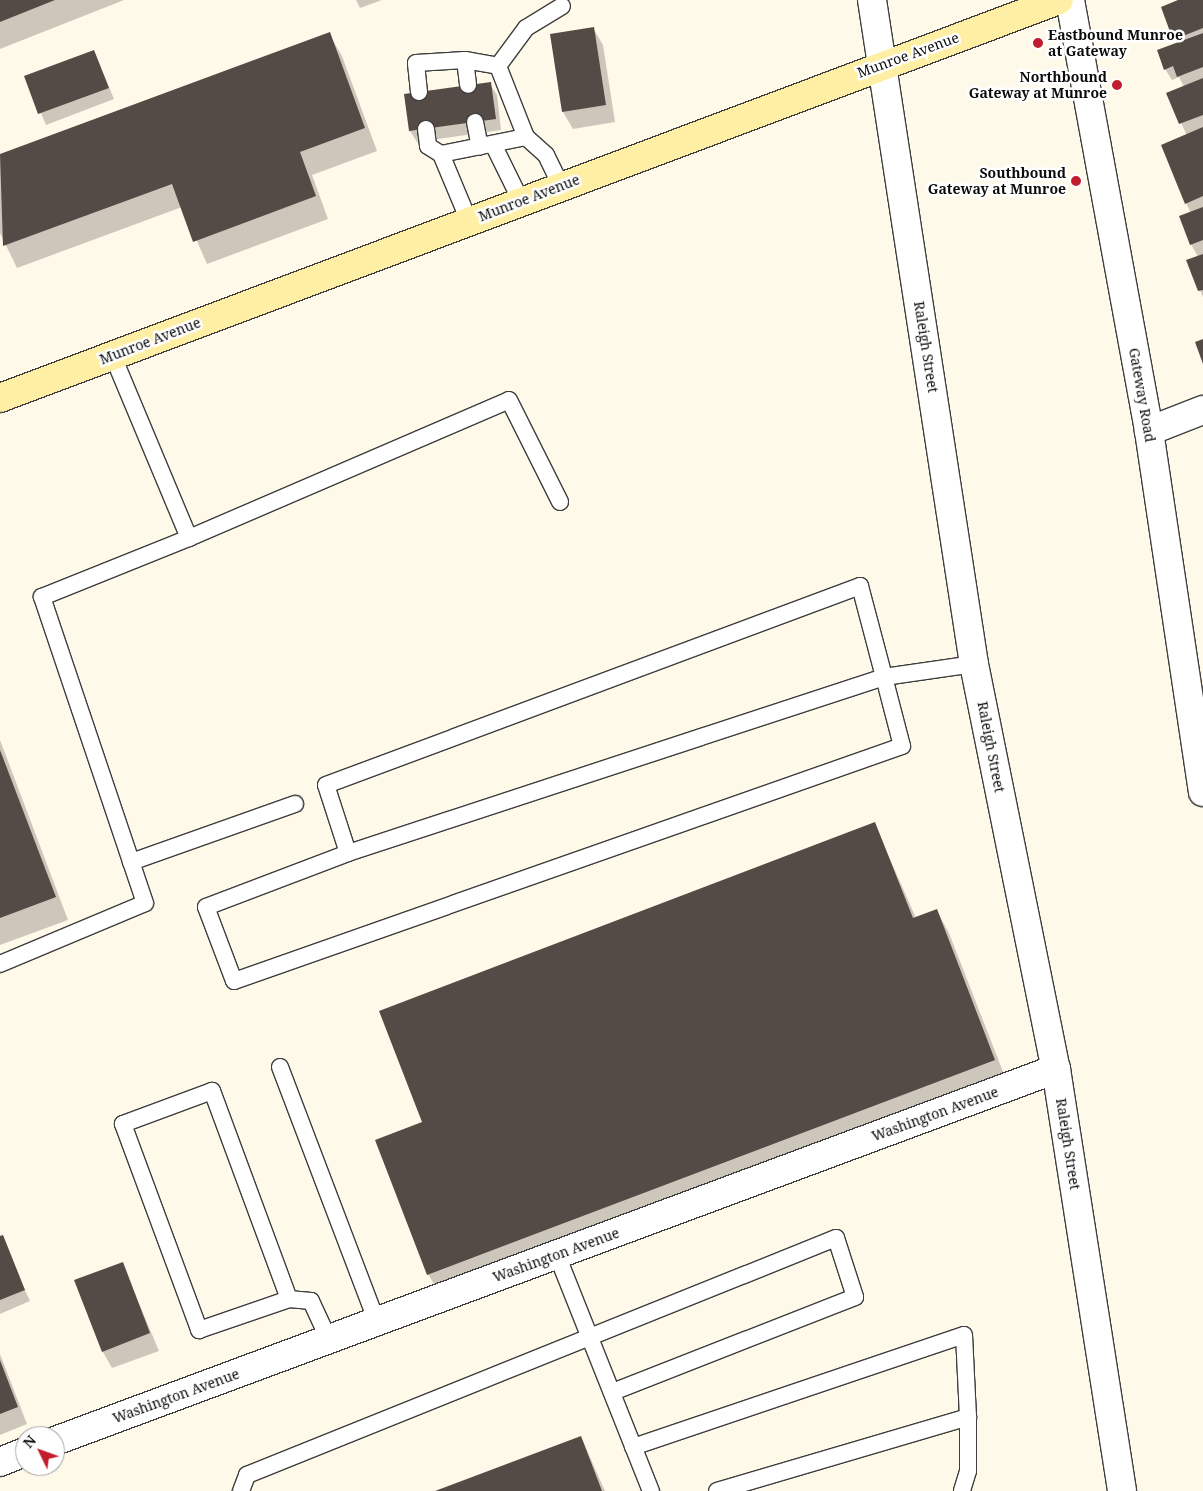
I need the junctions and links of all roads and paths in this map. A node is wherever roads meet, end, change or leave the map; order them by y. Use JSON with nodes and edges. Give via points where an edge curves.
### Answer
{"nodes":[{"id":1,"x":872,"y":0,"type":"edge"},
{"id":2,"x":1059,"y":0,"type":"edge"},
{"id":3,"x":1070,"y":0,"type":"edge"},
{"id":4,"x":562,"y":6,"type":"dead end"},
{"id":5,"x":466,"y":60,"type":"junction"},
{"id":6,"x":882,"y":65,"type":"junction"},
{"id":7,"x":498,"y":66,"type":"junction"},
{"id":8,"x":468,"y":85,"type":"dead end"},
{"id":9,"x":419,"y":92,"type":"dead end"},
{"id":10,"x":475,"y":122,"type":"dead end"},
{"id":11,"x":426,"y":129,"type":"dead end"},
{"id":12,"x":526,"y":137,"type":"junction"},
{"id":13,"x":487,"y":145,"type":"junction"},
{"id":14,"x":441,"y":154,"type":"junction"},
{"id":15,"x":561,"y":186,"type":"junction"},
{"id":16,"x":521,"y":201,"type":"junction"},
{"id":17,"x":469,"y":221,"type":"junction"},
{"id":18,"x":113,"y":356,"type":"junction"},
{"id":19,"x":0,"y":398,"type":"edge"},
{"id":20,"x":1203,"y":410,"type":"edge"},
{"id":21,"x":1149,"y":431,"type":"junction"},
{"id":22,"x":560,"y":502,"type":"dead end"},
{"id":23,"x":188,"y":538,"type":"junction"},
{"id":24,"x":974,"y":664,"type":"junction"},
{"id":25,"x":884,"y":677,"type":"junction"},
{"id":26,"x":1203,"y":792,"type":"edge"},
{"id":27,"x":295,"y":804,"type":"dead end"},
{"id":28,"x":348,"y":853,"type":"junction"},
{"id":29,"x":131,"y":862,"type":"junction"},
{"id":30,"x":0,"y":964,"type":"edge"},
{"id":31,"x":280,"y":1067,"type":"dead end"},
{"id":32,"x":1056,"y":1069,"type":"junction"},
{"id":33,"x":557,"y":1255,"type":"junction"},
{"id":34,"x":289,"y":1299,"type":"junction"},
{"id":35,"x":376,"y":1322,"type":"junction"},
{"id":36,"x":590,"y":1338,"type":"junction"},
{"id":37,"x":329,"y":1340,"type":"junction"},
{"id":38,"x":612,"y":1392,"type":"junction"},
{"id":39,"x":968,"y":1417,"type":"junction"},
{"id":40,"x":65,"y":1437,"type":"edge"},
{"id":41,"x":633,"y":1447,"type":"junction"},
{"id":42,"x":15,"y":1456,"type":"edge"},
{"id":43,"x":0,"y":1462,"type":"edge"},
{"id":44,"x":241,"y":1491,"type":"edge"},
{"id":45,"x":651,"y":1491,"type":"edge"},
{"id":46,"x":717,"y":1491,"type":"edge"},
{"id":47,"x":962,"y":1491,"type":"edge"},
{"id":48,"x":1122,"y":1491,"type":"edge"}],
"edges":[{"from":1,"to":6,"type":"street","name":"Raleigh Street"},
{"from":2,"to":6,"type":"main road","name":"Munroe Avenue"},
{"from":3,"to":21,"type":"street","name":"Gateway Road"},
{"from":4,"to":7,"type":"lane","via":[[526,28]]},
{"from":5,"to":7,"type":"lane"},
{"from":5,"to":8,"type":"lane"},
{"from":5,"to":9,"type":"lane","via":[[416,63]]},
{"from":6,"to":15,"type":"main road","name":"Munroe Avenue"},
{"from":6,"to":24,"type":"street","name":"Raleigh Street"},
{"from":7,"to":12,"type":"lane"},
{"from":10,"to":13,"type":"lane"},
{"from":11,"to":14,"type":"lane","via":[[428,146]]},
{"from":12,"to":13,"type":"lane"},
{"from":12,"to":15,"type":"lane","via":[[546,156]]},
{"from":13,"to":14,"type":"lane"},
{"from":13,"to":16,"type":"lane"},
{"from":14,"to":17,"type":"lane"},
{"from":15,"to":16,"type":"main road","name":"Munroe Avenue"},
{"from":16,"to":17,"type":"main road","name":"Munroe Avenue"},
{"from":17,"to":18,"type":"main road","name":"Munroe Avenue"},
{"from":18,"to":19,"type":"main road","name":"Munroe Avenue"},
{"from":18,"to":23,"type":"lane"},
{"from":20,"to":21,"type":"street"},
{"from":21,"to":26,"type":"street","name":"Gateway Road"},
{"from":22,"to":23,"type":"lane","via":[[509,400]]},
{"from":23,"to":29,"type":"lane","via":[[42,597]]},
{"from":24,"to":25,"type":"lane"},
{"from":24,"to":32,"type":"street","name":"Raleigh Street"},
{"from":25,"to":28,"type":"lane"},
{"from":25,"to":28,"type":"lane","via":[[860,586],[326,785]]},
{"from":25,"to":28,"type":"lane","via":[[902,746],[234,981],[206,907]]},
{"from":27,"to":29,"type":"lane"},
{"from":29,"to":30,"type":"lane","via":[[145,903]]},
{"from":31,"to":35,"type":"lane"},
{"from":32,"to":33,"type":"street","name":"Washington Avenue"},
{"from":32,"to":48,"type":"street","name":"Raleigh Street"},
{"from":33,"to":35,"type":"street","name":"Washington Avenue"},
{"from":33,"to":36,"type":"lane"},
{"from":34,"to":34,"type":"lane","via":[[199,1330],[123,1124],[212,1091]]},
{"from":34,"to":37,"type":"lane","via":[[312,1301]]},
{"from":35,"to":37,"type":"street","name":"Washington Avenue"},
{"from":36,"to":38,"type":"lane"},
{"from":36,"to":38,"type":"lane","via":[[836,1238],[855,1297]]},
{"from":36,"to":44,"type":"lane","via":[[248,1475]]},
{"from":37,"to":40,"type":"street","name":"Washington Avenue"},
{"from":38,"to":41,"type":"lane"},
{"from":39,"to":41,"type":"lane","via":[[964,1335]]},
{"from":39,"to":46,"type":"lane"},
{"from":39,"to":47,"type":"lane","via":[[968,1471]]},
{"from":41,"to":45,"type":"lane"},
{"from":42,"to":43,"type":"street"}]}
